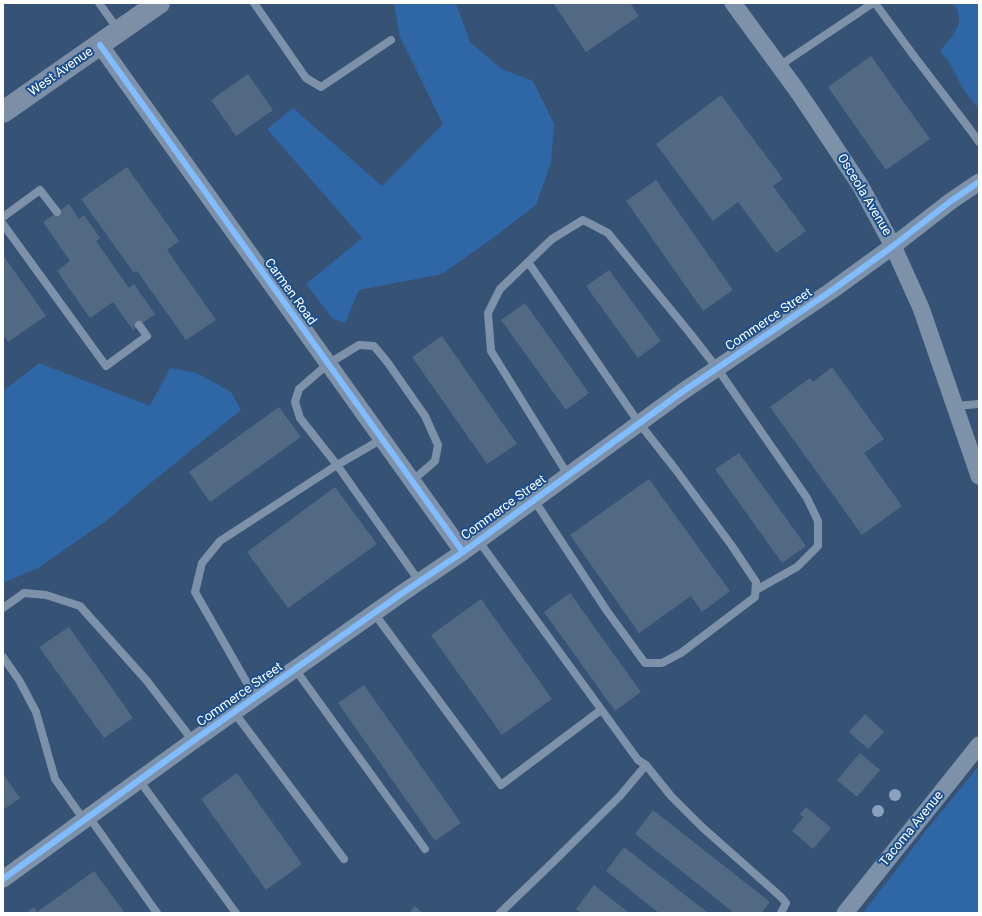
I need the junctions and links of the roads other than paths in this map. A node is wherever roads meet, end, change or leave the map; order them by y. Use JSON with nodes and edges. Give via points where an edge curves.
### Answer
{"nodes":[{"id":1,"x":99,"y":3,"type":"edge"},
{"id":2,"x":159,"y":3,"type":"edge"},
{"id":3,"x":254,"y":3,"type":"edge"},
{"id":4,"x":732,"y":3,"type":"edge"},
{"id":5,"x":874,"y":3,"type":"edge"},
{"id":6,"x":119,"y":32,"type":"junction"},
{"id":7,"x":391,"y":40,"type":"dead end"},
{"id":8,"x":100,"y":45,"type":"junction"},
{"id":9,"x":779,"y":66,"type":"junction"},
{"id":10,"x":3,"y":112,"type":"edge"},
{"id":11,"x":979,"y":142,"type":"edge"},
{"id":12,"x":979,"y":182,"type":"edge"},
{"id":13,"x":57,"y":212,"type":"dead end"},
{"id":14,"x":3,"y":217,"type":"edge"},
{"id":15,"x":3,"y":224,"type":"edge"},
{"id":16,"x":893,"y":246,"type":"junction"},
{"id":17,"x":528,"y":262,"type":"junction"},
{"id":18,"x":139,"y":325,"type":"dead end"},
{"id":19,"x":328,"y":364,"type":"junction"},
{"id":20,"x":717,"y":368,"type":"junction"},
{"id":21,"x":979,"y":404,"type":"edge"},
{"id":22,"x":955,"y":406,"type":"junction"},
{"id":23,"x":639,"y":423,"type":"junction"},
{"id":24,"x":382,"y":438,"type":"junction"},
{"id":25,"x":337,"y":465,"type":"junction"},
{"id":26,"x":568,"y":475,"type":"junction"},
{"id":27,"x":979,"y":476,"type":"edge"},
{"id":28,"x":412,"y":481,"type":"junction"},
{"id":29,"x":534,"y":500,"type":"junction"},
{"id":30,"x":478,"y":540,"type":"junction"},
{"id":31,"x":463,"y":552,"type":"junction"},
{"id":32,"x":419,"y":581,"type":"junction"},
{"id":33,"x":756,"y":590,"type":"junction"},
{"id":34,"x":3,"y":608,"type":"edge"},
{"id":35,"x":374,"y":613,"type":"junction"},
{"id":36,"x":3,"y":657,"type":"edge"},
{"id":37,"x":294,"y":669,"type":"junction"},
{"id":38,"x":255,"y":697,"type":"junction"},
{"id":39,"x":601,"y":710,"type":"junction"},
{"id":40,"x":234,"y":712,"type":"junction"},
{"id":41,"x":193,"y":741,"type":"junction"},
{"id":42,"x":979,"y":745,"type":"edge"},
{"id":43,"x":646,"y":765,"type":"junction"},
{"id":44,"x":140,"y":780,"type":"junction"},
{"id":45,"x":86,"y":818,"type":"junction"},
{"id":46,"x":424,"y":849,"type":"dead end"},
{"id":47,"x":344,"y":859,"type":"dead end"},
{"id":48,"x":3,"y":879,"type":"edge"},
{"id":49,"x":157,"y":913,"type":"edge"},
{"id":50,"x":236,"y":913,"type":"edge"},
{"id":51,"x":500,"y":913,"type":"edge"},
{"id":52,"x":781,"y":913,"type":"edge"},
{"id":53,"x":845,"y":913,"type":"edge"}],
"edges":[{"from":1,"to":6,"type":"lane"},
{"from":2,"to":6,"type":"main road","name":"West Avenue"},
{"from":3,"to":7,"type":"lane","via":[[306,78],[321,87]]},
{"from":4,"to":9,"type":"street","name":"Osceola Avenue"},
{"from":5,"to":9,"type":"lane"},
{"from":5,"to":11,"type":"lane"},
{"from":6,"to":8,"type":"main road","name":"West Avenue"},
{"from":8,"to":10,"type":"main road","name":"West Avenue"},
{"from":8,"to":19,"type":"street","name":"Carmen Road"},
{"from":9,"to":16,"type":"street","name":"Osceola Avenue","via":[[860,185]]},
{"from":12,"to":16,"type":"street","name":"Commerce Street"},
{"from":13,"to":14,"type":"lane","via":[[40,190]]},
{"from":15,"to":18,"type":"lane","via":[[106,366],[147,336]]},
{"from":16,"to":20,"type":"street","name":"Commerce Street"},
{"from":16,"to":22,"type":"street","name":"Osceola Avenue","via":[[921,308]]},
{"from":17,"to":20,"type":"lane","via":[[552,239],[583,220],[608,233]]},
{"from":17,"to":23,"type":"lane"},
{"from":17,"to":26,"type":"lane","via":[[500,288],[488,313],[491,351]]},
{"from":19,"to":24,"type":"street","name":"Carmen Road"},
{"from":19,"to":25,"type":"lane","via":[[298,389],[295,402],[300,418]]},
{"from":19,"to":28,"type":"lane","via":[[359,345],[374,346],[409,393],[425,416],[438,445],[435,461]]},
{"from":20,"to":23,"type":"street","name":"Commerce Street"},
{"from":20,"to":33,"type":"lane","via":[[808,498],[818,521],[818,546],[797,567]]},
{"from":21,"to":22,"type":"lane"},
{"from":22,"to":27,"type":"street","name":"Osceola Avenue"},
{"from":23,"to":26,"type":"street","name":"Commerce Street"},
{"from":23,"to":33,"type":"lane","via":[[732,546],[756,582]]},
{"from":24,"to":25,"type":"lane"},
{"from":24,"to":28,"type":"street","name":"Carmen Road"},
{"from":25,"to":32,"type":"lane"},
{"from":25,"to":38,"type":"lane","via":[[220,541],[202,563],[195,592]]},
{"from":26,"to":29,"type":"street","name":"Commerce Street"},
{"from":28,"to":31,"type":"street","name":"Carmen Road"},
{"from":29,"to":30,"type":"street","name":"Commerce Street"},
{"from":29,"to":33,"type":"lane","via":[[645,664],[662,663],[681,653],[755,597]]},
{"from":30,"to":31,"type":"street","name":"Commerce Street"},
{"from":30,"to":39,"type":"lane"},
{"from":31,"to":32,"type":"street","name":"Commerce Street"},
{"from":32,"to":35,"type":"street","name":"Commerce Street"},
{"from":34,"to":41,"type":"lane","via":[[24,593],[46,594],[80,606],[147,681]]},
{"from":35,"to":37,"type":"street","name":"Commerce Street"},
{"from":35,"to":39,"type":"lane","via":[[501,785]]},
{"from":36,"to":45,"type":"lane","via":[[36,712],[55,779]]},
{"from":37,"to":38,"type":"street","name":"Commerce Street"},
{"from":37,"to":46,"type":"lane"},
{"from":38,"to":40,"type":"street","name":"Commerce Street"},
{"from":39,"to":43,"type":"lane","via":[[638,760]]},
{"from":40,"to":41,"type":"street","name":"Commerce Street"},
{"from":40,"to":47,"type":"lane"},
{"from":41,"to":44,"type":"street","name":"Commerce Street"},
{"from":42,"to":53,"type":"street","name":"Tacoma Avenue"},
{"from":43,"to":51,"type":"lane","via":[[615,801]]},
{"from":43,"to":52,"type":"lane","via":[[671,796],[702,827],[781,897],[786,903]]},
{"from":44,"to":45,"type":"street","name":"Commerce Street"},
{"from":44,"to":50,"type":"lane"},
{"from":45,"to":48,"type":"street","name":"Commerce Street"},
{"from":45,"to":49,"type":"lane"}]}
